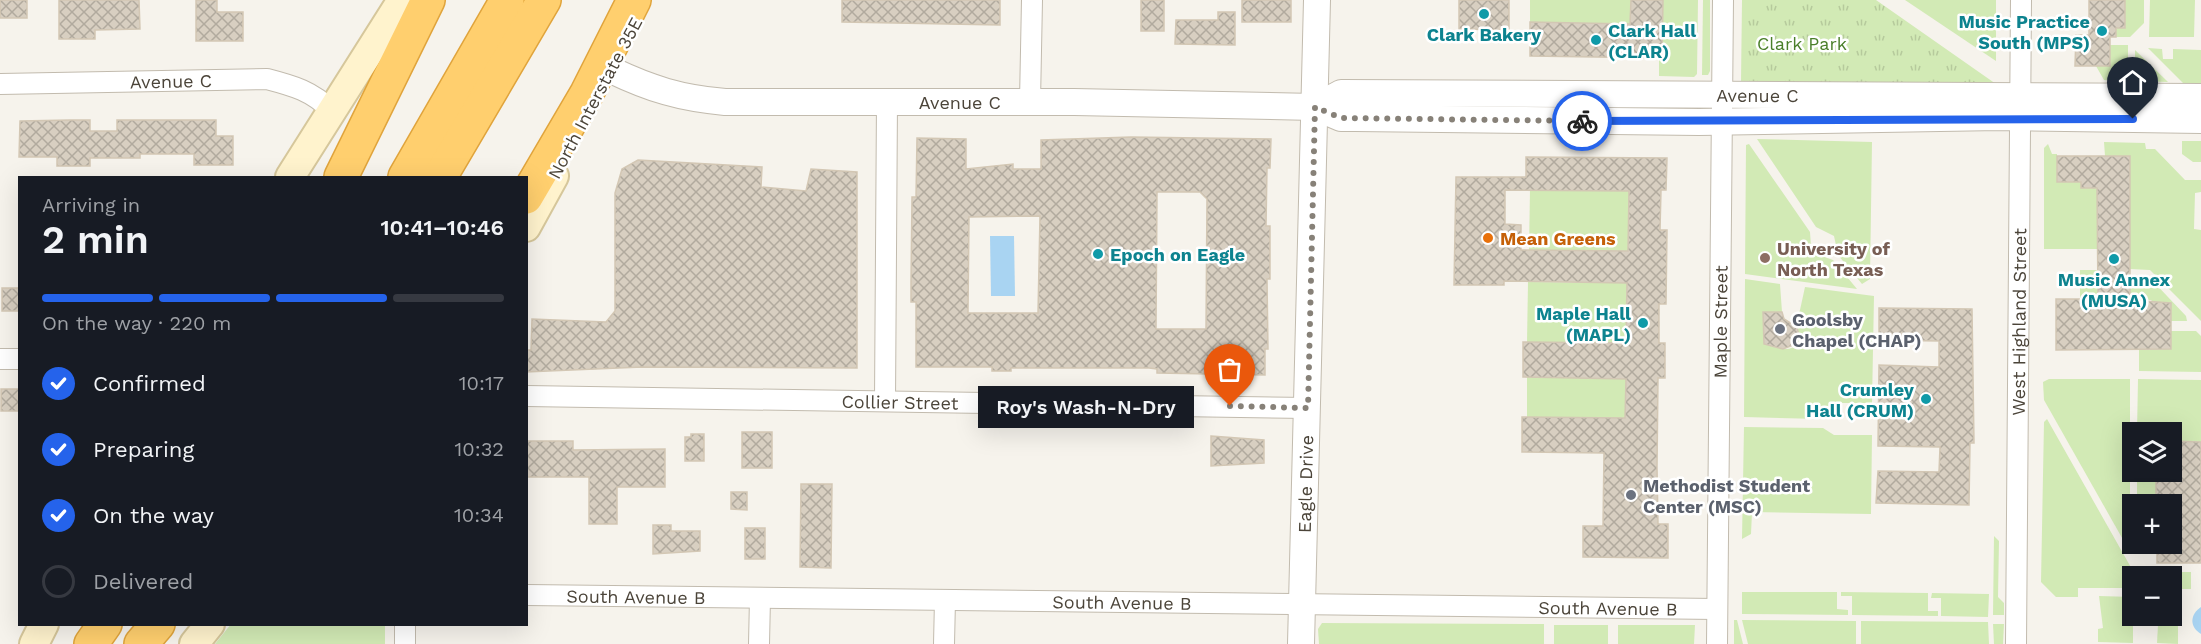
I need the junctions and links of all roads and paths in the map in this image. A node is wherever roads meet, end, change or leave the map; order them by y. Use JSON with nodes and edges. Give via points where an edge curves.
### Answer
{"nodes":[{"id":1,"x":402,"y":0,"type":"edge"},
{"id":2,"x":428,"y":0,"type":"edge"},
{"id":3,"x":507,"y":0,"type":"edge"},
{"id":4,"x":544,"y":0,"type":"edge"},
{"id":5,"x":634,"y":0,"type":"edge"},
{"id":6,"x":646,"y":0,"type":"edge"},
{"id":7,"x":1032,"y":0,"type":"edge"},
{"id":8,"x":1317,"y":0,"type":"edge"},
{"id":9,"x":1723,"y":0,"type":"edge"},
{"id":10,"x":2021,"y":0,"type":"edge"},
{"id":11,"x":611,"y":69,"type":"junction"},
{"id":12,"x":0,"y":84,"type":"edge"},
{"id":13,"x":1723,"y":94,"type":"junction"},
{"id":14,"x":2201,"y":97,"type":"edge"},
{"id":15,"x":887,"y":101,"type":"junction"},
{"id":16,"x":1030,"y":101,"type":"junction"},
{"id":17,"x":1315,"y":107,"type":"junction"},
{"id":18,"x":2020,"y":107,"type":"junction"},
{"id":19,"x":332,"y":111,"type":"junction"},
{"id":20,"x":2201,"y":120,"type":"edge"},
{"id":21,"x":1722,"y":122,"type":"junction"},
{"id":22,"x":291,"y":176,"type":"edge"},
{"id":23,"x":341,"y":176,"type":"edge"},
{"id":24,"x":406,"y":176,"type":"edge"},
{"id":25,"x":441,"y":176,"type":"edge"},
{"id":26,"x":528,"y":193,"type":"edge"},
{"id":27,"x":528,"y":223,"type":"edge"},
{"id":28,"x":0,"y":359,"type":"edge"},
{"id":29,"x":18,"y":359,"type":"edge"},
{"id":30,"x":528,"y":396,"type":"edge"},
{"id":31,"x":885,"y":401,"type":"junction"},
{"id":32,"x":1308,"y":408,"type":"junction"},
{"id":33,"x":528,"y":595,"type":"edge"},
{"id":34,"x":760,"y":598,"type":"junction"},
{"id":35,"x":945,"y":600,"type":"junction"},
{"id":36,"x":1302,"y":604,"type":"junction"},
{"id":37,"x":1717,"y":609,"type":"junction"},
{"id":38,"x":43,"y":626,"type":"edge"},
{"id":39,"x":149,"y":626,"type":"edge"},
{"id":40,"x":156,"y":626,"type":"edge"},
{"id":41,"x":208,"y":626,"type":"edge"},
{"id":42,"x":405,"y":626,"type":"edge"},
{"id":43,"x":34,"y":644,"type":"edge"},
{"id":44,"x":139,"y":644,"type":"edge"},
{"id":45,"x":194,"y":644,"type":"edge"},
{"id":46,"x":405,"y":644,"type":"edge"},
{"id":47,"x":759,"y":644,"type":"edge"},
{"id":48,"x":945,"y":644,"type":"edge"},
{"id":49,"x":1301,"y":644,"type":"edge"},
{"id":50,"x":1717,"y":644,"type":"edge"},
{"id":51,"x":2016,"y":644,"type":"edge"}],
"edges":[{"from":1,"to":19,"type":"main road"},
{"from":2,"to":23,"type":"highway"},
{"from":3,"to":24,"type":"highway"},
{"from":4,"to":25,"type":"highway"},
{"from":5,"to":26,"type":"highway","via":[[587,93]]},
{"from":6,"to":11,"type":"main road","name":"North Interstate 35E"},
{"from":7,"to":16,"type":"street"},
{"from":8,"to":17,"type":"street","name":"Eagle Drive"},
{"from":9,"to":13,"type":"street","name":"Maple Street"},
{"from":10,"to":18,"type":"street","name":"West Highland Street"},
{"from":11,"to":15,"type":"street","name":"Avenue C","via":[[648,88],[686,99]]},
{"from":11,"to":27,"type":"main road","name":"North Interstate 35E"},
{"from":12,"to":19,"type":"street","name":"Avenue C","via":[[267,79],[303,88]]},
{"from":13,"to":17,"type":"street","name":"Avenue C","via":[[1341,93]]},
{"from":13,"to":18,"type":"street","name":"Avenue C"},
{"from":13,"to":21,"type":"street","name":"Maple Street"},
{"from":14,"to":18,"type":"street","name":"Avenue C"},
{"from":15,"to":16,"type":"street","name":"Avenue C"},
{"from":15,"to":31,"type":"street"},
{"from":16,"to":17,"type":"street","name":"Avenue C"},
{"from":17,"to":21,"type":"street","name":"Avenue C","via":[[1341,118]]},
{"from":17,"to":32,"type":"street","name":"Eagle Drive"},
{"from":18,"to":20,"type":"street","name":"Avenue C"},
{"from":18,"to":21,"type":"street","name":"Avenue C"},
{"from":18,"to":51,"type":"street","name":"West Highland Street"},
{"from":19,"to":22,"type":"main road"},
{"from":21,"to":37,"type":"street","name":"Maple Street"},
{"from":28,"to":29,"type":"street"},
{"from":30,"to":31,"type":"street","name":"Collier Street"},
{"from":31,"to":32,"type":"street","name":"Collier Street"},
{"from":32,"to":36,"type":"street","name":"Eagle Drive"},
{"from":33,"to":34,"type":"street","name":"South Avenue B"},
{"from":34,"to":35,"type":"street","name":"South Avenue B"},
{"from":34,"to":47,"type":"street"},
{"from":35,"to":36,"type":"street","name":"South Avenue B"},
{"from":35,"to":48,"type":"street"},
{"from":36,"to":37,"type":"street","name":"South Avenue B"},
{"from":36,"to":49,"type":"street","name":"Eagle Drive"},
{"from":37,"to":50,"type":"street","name":"Maple Street"},
{"from":38,"to":43,"type":"main road"},
{"from":39,"to":44,"type":"highway"},
{"from":40,"to":44,"type":"highway"},
{"from":41,"to":45,"type":"main road"},
{"from":42,"to":46,"type":"street"}]}
